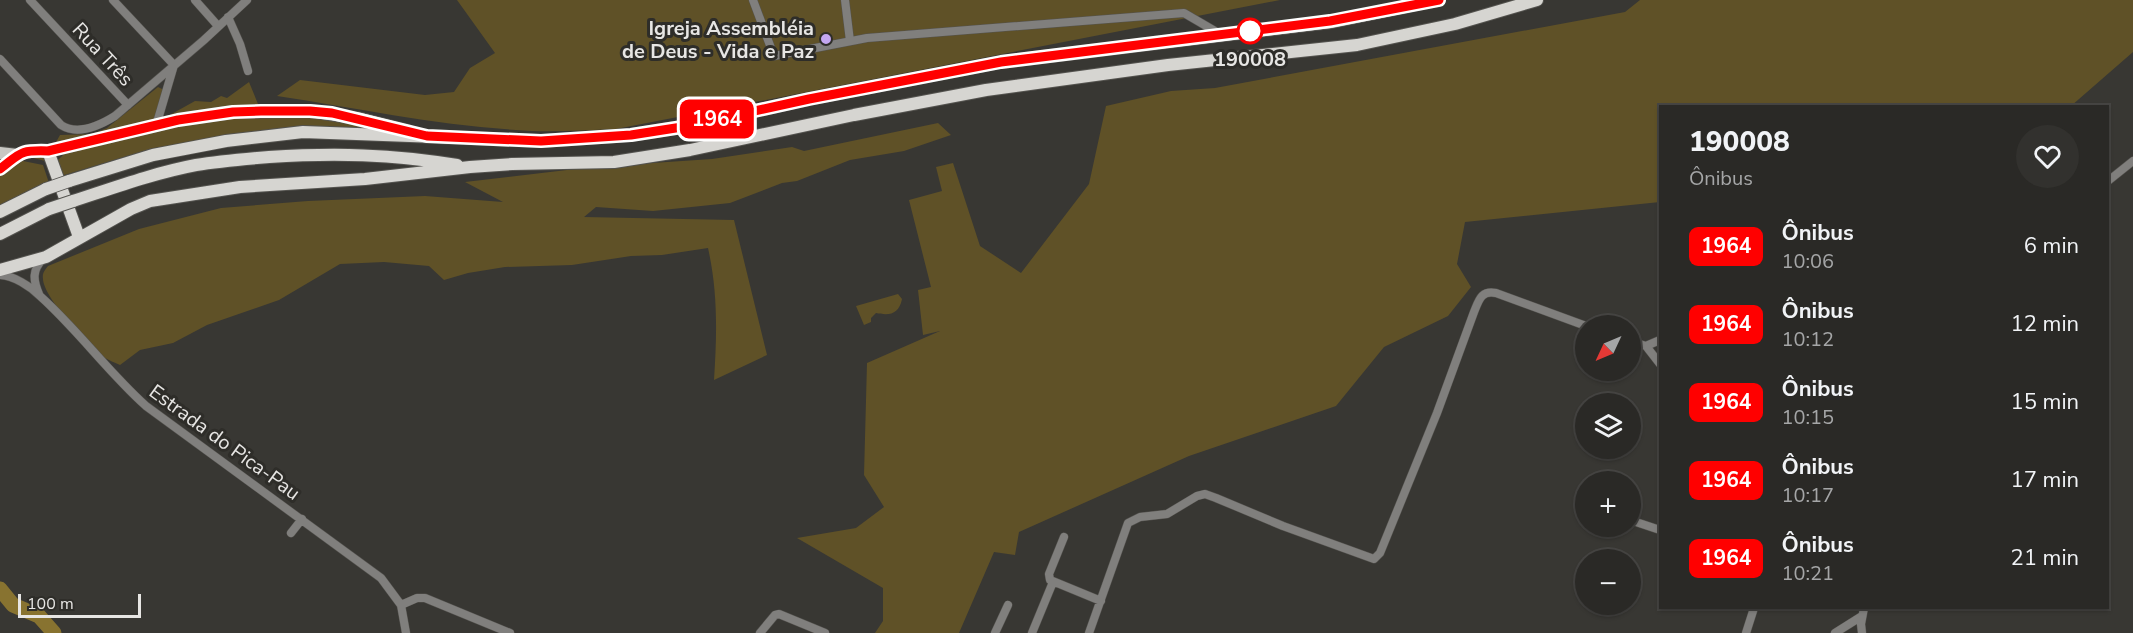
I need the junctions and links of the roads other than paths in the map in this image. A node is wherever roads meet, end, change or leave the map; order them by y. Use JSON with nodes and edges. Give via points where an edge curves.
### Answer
{"nodes":[{"id":1,"x":30,"y":0,"type":"edge"},
{"id":2,"x":113,"y":0,"type":"edge"},
{"id":3,"x":195,"y":0,"type":"edge"},
{"id":4,"x":247,"y":0,"type":"edge"},
{"id":5,"x":753,"y":0,"type":"edge"},
{"id":6,"x":845,"y":0,"type":"edge"},
{"id":7,"x":1439,"y":0,"type":"edge"},
{"id":8,"x":1538,"y":0,"type":"edge"},
{"id":9,"x":228,"y":17,"type":"junction"},
{"id":10,"x":218,"y":26,"type":"junction"},
{"id":11,"x":1220,"y":34,"type":"junction"},
{"id":12,"x":850,"y":41,"type":"junction"},
{"id":13,"x":0,"y":59,"type":"edge"},
{"id":14,"x":174,"y":65,"type":"junction"},
{"id":15,"x":248,"y":71,"type":"dead end"},
{"id":16,"x":128,"y":105,"type":"junction"},
{"id":17,"x":156,"y":126,"type":"junction"},
{"id":18,"x":427,"y":136,"type":"junction"},
{"id":19,"x":48,"y":151,"type":"junction"},
{"id":20,"x":0,"y":153,"type":"edge"},
{"id":21,"x":17,"y":155,"type":"junction"},
{"id":22,"x":2133,"y":160,"type":"edge"},
{"id":23,"x":470,"y":167,"type":"junction"},
{"id":24,"x":0,"y":170,"type":"edge"},
{"id":25,"x":2109,"y":180,"type":"edge"},
{"id":26,"x":0,"y":212,"type":"edge"},
{"id":27,"x":0,"y":234,"type":"edge"},
{"id":28,"x":79,"y":237,"type":"junction"},
{"id":29,"x":46,"y":257,"type":"junction"},
{"id":30,"x":0,"y":270,"type":"edge"},
{"id":31,"x":0,"y":275,"type":"edge"},
{"id":32,"x":40,"y":295,"type":"junction"},
{"id":33,"x":1575,"y":322,"type":"edge"},
{"id":34,"x":1659,"y":340,"type":"edge"},
{"id":35,"x":1641,"y":344,"type":"edge"},
{"id":36,"x":1646,"y":346,"type":"junction"},
{"id":37,"x":1659,"y":363,"type":"edge"},
{"id":38,"x":302,"y":519,"type":"junction"},
{"id":39,"x":1641,"y":524,"type":"edge"},
{"id":40,"x":1659,"y":530,"type":"edge"},
{"id":41,"x":291,"y":533,"type":"dead end"},
{"id":42,"x":1064,"y":537,"type":"dead end"},
{"id":43,"x":1051,"y":581,"type":"junction"},
{"id":44,"x":1101,"y":601,"type":"junction"},
{"id":45,"x":400,"y":604,"type":"junction"},
{"id":46,"x":1008,"y":605,"type":"dead end"},
{"id":47,"x":1754,"y":609,"type":"edge"},
{"id":48,"x":1863,"y":612,"type":"edge"},
{"id":49,"x":406,"y":633,"type":"edge"},
{"id":50,"x":510,"y":633,"type":"edge"},
{"id":51,"x":760,"y":633,"type":"edge"},
{"id":52,"x":825,"y":633,"type":"edge"},
{"id":53,"x":995,"y":633,"type":"edge"},
{"id":54,"x":1032,"y":633,"type":"edge"},
{"id":55,"x":1089,"y":633,"type":"edge"},
{"id":56,"x":1746,"y":633,"type":"edge"},
{"id":57,"x":1835,"y":633,"type":"edge"},
{"id":58,"x":1862,"y":633,"type":"edge"}],
"edges":[{"from":1,"to":16,"type":"street","name":"Rua Três"},
{"from":2,"to":14,"type":"street"},
{"from":3,"to":10,"type":"street"},
{"from":4,"to":9,"type":"street"},
{"from":5,"to":12,"type":"street","via":[[774,56]]},
{"from":6,"to":12,"type":"street"},
{"from":7,"to":11,"type":"highway","via":[[1330,21]]},
{"from":8,"to":23,"type":"highway","via":[[1455,24],[1370,42],[986,90],[623,161]]},
{"from":9,"to":10,"type":"street"},
{"from":9,"to":15,"type":"street"},
{"from":10,"to":14,"type":"street"},
{"from":11,"to":12,"type":"street","via":[[1184,13]]},
{"from":11,"to":18,"type":"highway","via":[[1001,62],[631,135],[541,141]]},
{"from":13,"to":16,"type":"street","via":[[56,120],[72,131],[104,123]]},
{"from":14,"to":16,"type":"street"},
{"from":14,"to":17,"type":"street"},
{"from":17,"to":18,"type":"highway","via":[[233,112],[310,111]]},
{"from":17,"to":19,"type":"highway"},
{"from":18,"to":26,"type":"highway","bridge":true,"via":[[303,132],[226,141],[153,155],[69,181]]},
{"from":19,"to":21,"type":"highway"},
{"from":19,"to":28,"type":"highway"},
{"from":20,"to":21,"type":"main road"},
{"from":21,"to":24,"type":"highway"},
{"from":22,"to":25,"type":"street"},
{"from":23,"to":27,"type":"highway","bridge":true,"via":[[374,154],[243,159],[197,165],[49,209]]},
{"from":23,"to":28,"type":"highway","via":[[240,187],[150,201]]},
{"from":28,"to":29,"type":"highway"},
{"from":29,"to":30,"type":"highway"},
{"from":29,"to":32,"type":"street","via":[[37,265],[34,275]]},
{"from":31,"to":32,"type":"street","name":"Estrada do Pica-Pau"},
{"from":32,"to":38,"type":"street","name":"Estrada do Pica-Pau","via":[[128,391]]},
{"from":33,"to":44,"type":"street","via":[[1496,293],[1483,294],[1380,554],[1374,559],[1205,494],[1167,514],[1132,520],[1125,528]]},
{"from":34,"to":36,"type":"street"},
{"from":35,"to":36,"type":"street"},
{"from":36,"to":37,"type":"street"},
{"from":38,"to":41,"type":"street"},
{"from":38,"to":45,"type":"street","name":"Estrada do Pica-Pau","via":[[381,578]]},
{"from":39,"to":40,"type":"street"},
{"from":42,"to":43,"type":"street","via":[[1049,574]]},
{"from":43,"to":44,"type":"street"},
{"from":43,"to":54,"type":"street"},
{"from":44,"to":55,"type":"street"},
{"from":45,"to":49,"type":"street"},
{"from":45,"to":50,"type":"street","via":[[425,598]]},
{"from":46,"to":53,"type":"street"},
{"from":47,"to":56,"type":"street"},
{"from":48,"to":57,"type":"street"},
{"from":48,"to":58,"type":"street"},
{"from":51,"to":52,"type":"street","via":[[779,614]]}]}
